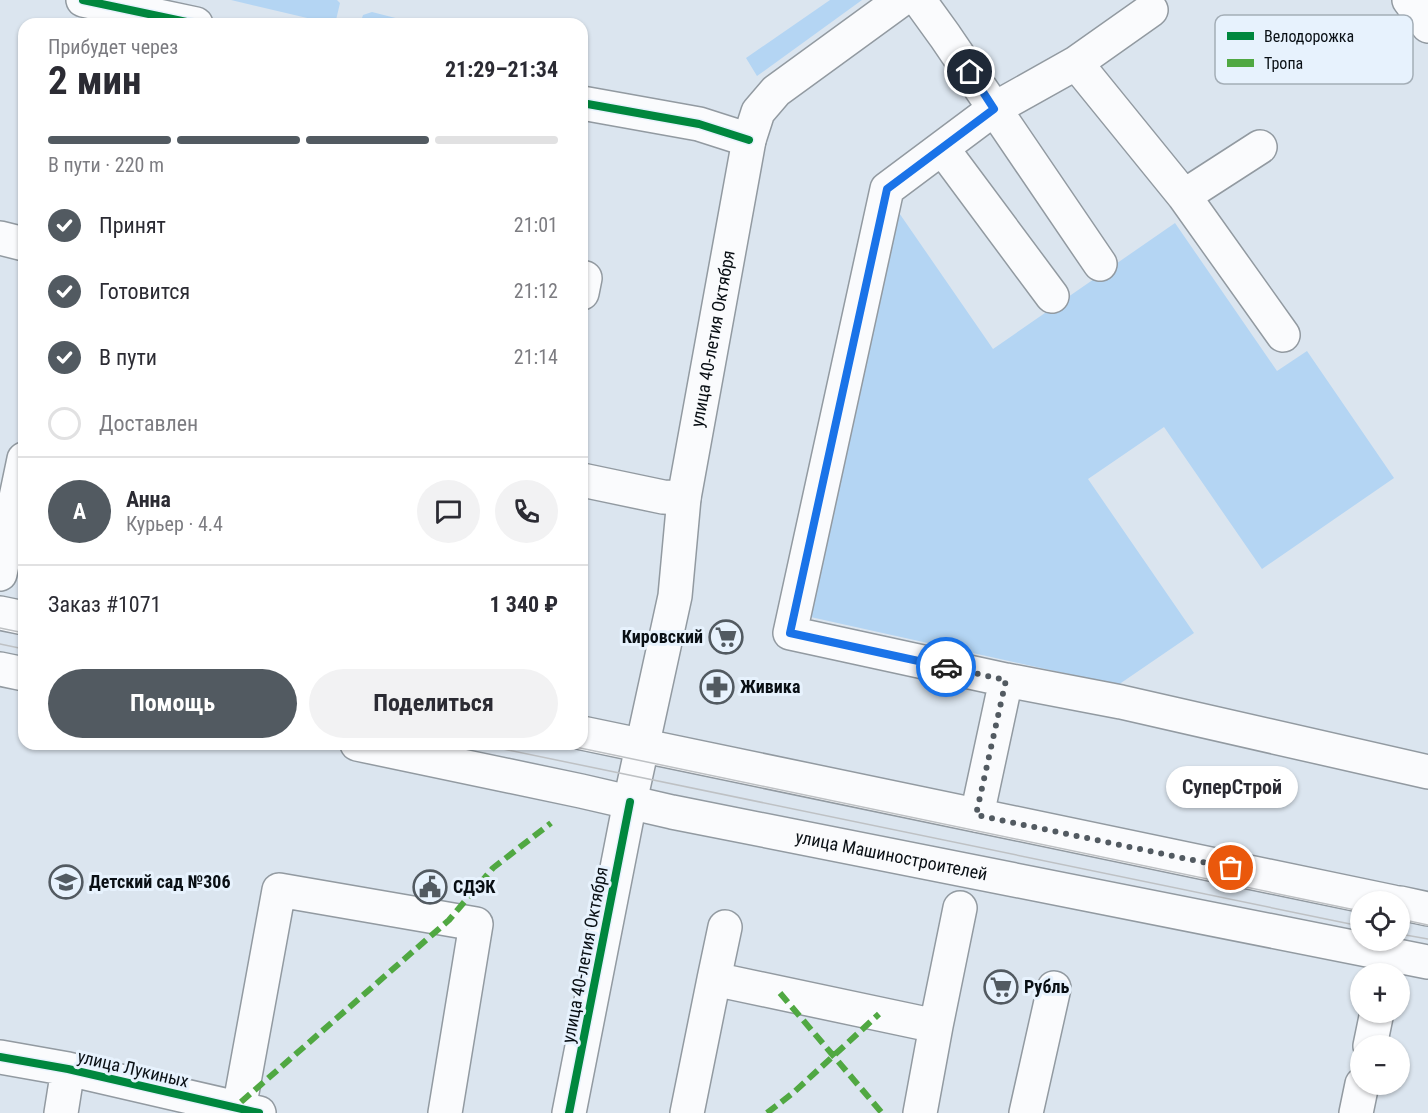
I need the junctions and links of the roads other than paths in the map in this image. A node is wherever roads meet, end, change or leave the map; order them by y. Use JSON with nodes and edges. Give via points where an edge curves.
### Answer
{"nodes":[{"id":1,"x":83,"y":0,"type":"edge"},
{"id":2,"x":901,"y":0,"type":"edge"},
{"id":3,"x":919,"y":0,"type":"edge"},
{"id":4,"x":1151,"y":10,"type":"dead end"},
{"id":5,"x":168,"y":18,"type":"edge"},
{"id":6,"x":1077,"y":63,"type":"junction"},
{"id":7,"x":588,"y":104,"type":"edge"},
{"id":8,"x":994,"y":109,"type":"junction"},
{"id":9,"x":749,"y":140,"type":"junction"},
{"id":10,"x":1260,"y":147,"type":"dead end"},
{"id":11,"x":942,"y":148,"type":"junction"},
{"id":12,"x":1184,"y":196,"type":"junction"},
{"id":13,"x":0,"y":238,"type":"edge"},
{"id":14,"x":18,"y":242,"type":"edge"},
{"id":15,"x":1100,"y":264,"type":"dead end"},
{"id":16,"x":1052,"y":296,"type":"dead end"},
{"id":17,"x":1283,"y":335,"type":"dead end"},
{"id":18,"x":588,"y":481,"type":"edge"},
{"id":19,"x":18,"y":488,"type":"edge"},
{"id":20,"x":684,"y":498,"type":"junction"},
{"id":21,"x":0,"y":574,"type":"edge"},
{"id":22,"x":0,"y":613,"type":"edge"},
{"id":23,"x":18,"y":617,"type":"edge"},
{"id":24,"x":0,"y":669,"type":"edge"},
{"id":25,"x":18,"y":673,"type":"edge"},
{"id":26,"x":1006,"y":680,"type":"junction"},
{"id":27,"x":588,"y":734,"type":"edge"},
{"id":28,"x":642,"y":746,"type":"junction"},
{"id":29,"x":385,"y":750,"type":"edge"},
{"id":30,"x":1428,"y":772,"type":"edge"},
{"id":31,"x":630,"y":802,"type":"junction"},
{"id":32,"x":976,"y":815,"type":"junction"},
{"id":33,"x":1350,"y":893,"type":"edge"},
{"id":34,"x":1410,"y":905,"type":"edge"},
{"id":35,"x":960,"y":908,"type":"dead end"},
{"id":36,"x":1428,"y":909,"type":"edge"},
{"id":37,"x":724,"y":927,"type":"dead end"},
{"id":38,"x":1428,"y":962,"type":"edge"},
{"id":39,"x":714,"y":979,"type":"junction"},
{"id":40,"x":1054,"y":988,"type":"dead end"},
{"id":41,"x":936,"y":1026,"type":"junction"},
{"id":42,"x":0,"y":1057,"type":"edge"},
{"id":43,"x":68,"y":1069,"type":"junction"},
{"id":44,"x":1360,"y":1095,"type":"edge"},
{"id":45,"x":249,"y":1111,"type":"edge"},
{"id":46,"x":61,"y":1113,"type":"edge"},
{"id":47,"x":445,"y":1113,"type":"edge"},
{"id":48,"x":569,"y":1113,"type":"edge"},
{"id":49,"x":687,"y":1113,"type":"edge"},
{"id":50,"x":920,"y":1113,"type":"edge"},
{"id":51,"x":1026,"y":1113,"type":"edge"},
{"id":52,"x":1356,"y":1113,"type":"edge"}],
"edges":[{"from":1,"to":5,"type":"main road"},
{"from":2,"to":9,"type":"main road","name":"улица 40-летия Октября","via":[[776,91],[758,112]]},
{"from":3,"to":8,"type":"main road"},
{"from":4,"to":6,"type":"main road"},
{"from":6,"to":8,"type":"main road"},
{"from":6,"to":12,"type":"main road"},
{"from":7,"to":9,"type":"main road","via":[[699,124]]},
{"from":8,"to":11,"type":"main road"},
{"from":8,"to":15,"type":"main road"},
{"from":9,"to":20,"type":"main road","name":"улица 40-летия Октября"},
{"from":10,"to":12,"type":"main road"},
{"from":11,"to":16,"type":"main road"},
{"from":11,"to":26,"type":"main road","via":[[887,189],[790,633]]},
{"from":12,"to":17,"type":"main road"},
{"from":13,"to":14,"type":"main road"},
{"from":18,"to":20,"type":"main road"},
{"from":19,"to":21,"type":"main road"},
{"from":20,"to":28,"type":"main road","name":"улица 40-летия Октября","via":[[675,596]]},
{"from":22,"to":23,"type":"main road"},
{"from":24,"to":25,"type":"main road"},
{"from":26,"to":30,"type":"main road","via":[[1121,702]]},
{"from":26,"to":32,"type":"main road"},
{"from":27,"to":28,"type":"main road"},
{"from":28,"to":31,"type":"main road","name":"улица 40-летия Октября"},
{"from":28,"to":32,"type":"main road"},
{"from":29,"to":31,"type":"main road","name":"улица Машиностроителей"},
{"from":31,"to":38,"type":"main road","name":"улица Машиностроителей"},
{"from":31,"to":48,"type":"main road","name":"улица 40-летия Октября"},
{"from":32,"to":33,"type":"main road"},
{"from":34,"to":36,"type":"main road"},
{"from":35,"to":41,"type":"main road"},
{"from":37,"to":39,"type":"main road"},
{"from":39,"to":41,"type":"main road"},
{"from":39,"to":49,"type":"main road"},
{"from":40,"to":51,"type":"main road"},
{"from":41,"to":50,"type":"main road"},
{"from":42,"to":43,"type":"main road","name":"улица Лукиных"},
{"from":43,"to":45,"type":"main road","name":"улица Лукиных"},
{"from":43,"to":46,"type":"main road"},
{"from":44,"to":52,"type":"main road"},
{"from":45,"to":47,"type":"main road","via":[[241,1102],[279,890],[476,924]]}]}
